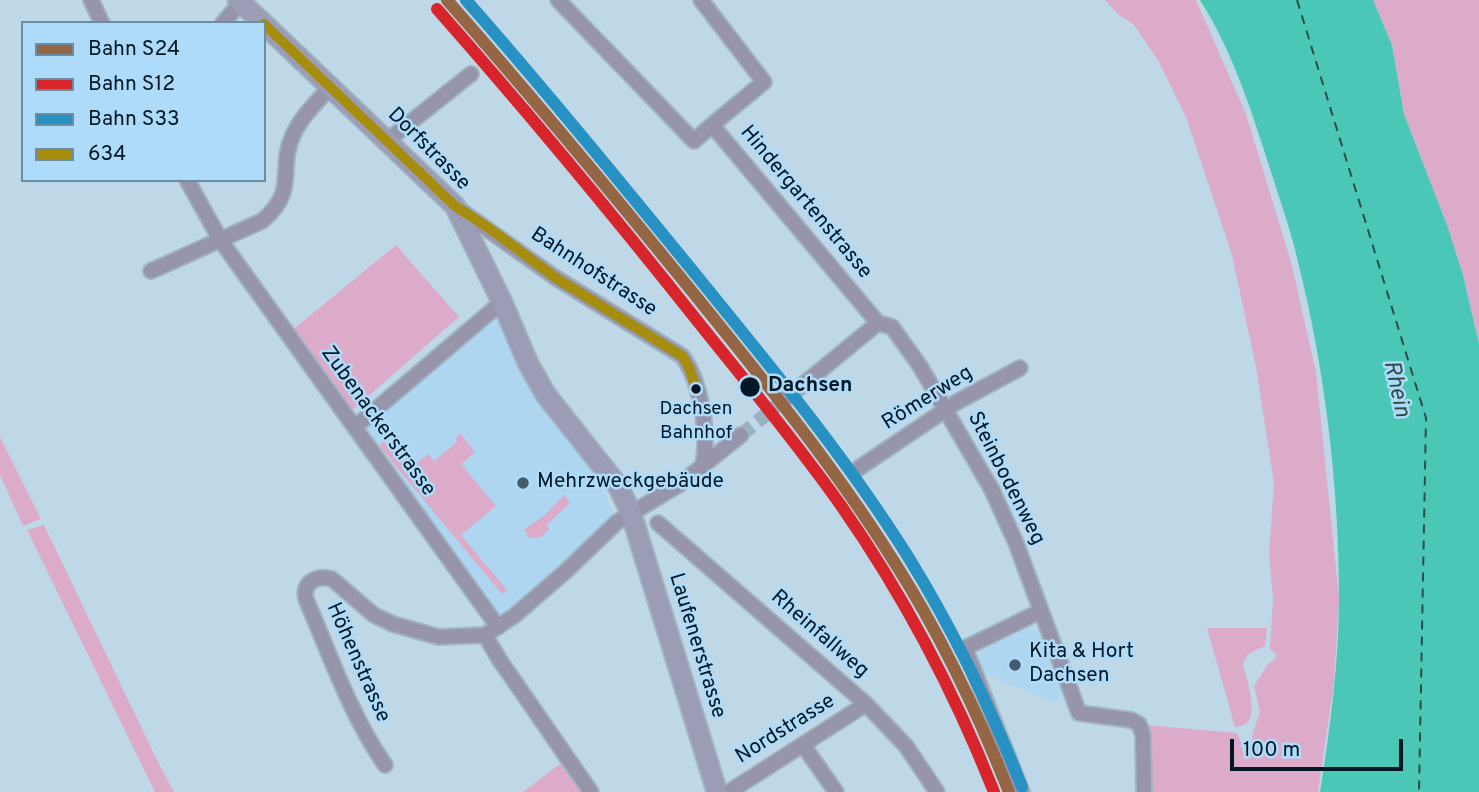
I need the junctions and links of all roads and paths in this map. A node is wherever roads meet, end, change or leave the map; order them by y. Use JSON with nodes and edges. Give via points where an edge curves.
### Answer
{"nodes":[{"id":1,"x":91,"y":0,"type":"edge"},
{"id":2,"x":558,"y":0,"type":"edge"},
{"id":3,"x":701,"y":0,"type":"edge"},
{"id":4,"x":241,"y":1,"type":"edge"},
{"id":5,"x":101,"y":21,"type":"edge"},
{"id":6,"x":225,"y":21,"type":"edge"},
{"id":7,"x":260,"y":21,"type":"edge"},
{"id":8,"x":266,"y":27,"type":"edge"},
{"id":9,"x":471,"y":74,"type":"dead end"},
{"id":10,"x":330,"y":87,"type":"junction"},
{"id":11,"x":712,"y":125,"type":"junction"},
{"id":12,"x":387,"y":141,"type":"junction"},
{"id":13,"x":188,"y":182,"type":"edge"},
{"id":14,"x":455,"y":206,"type":"junction"},
{"id":15,"x":221,"y":241,"type":"junction"},
{"id":16,"x":151,"y":271,"type":"dead end"},
{"id":17,"x":502,"y":302,"type":"junction"},
{"id":18,"x":878,"y":323,"type":"junction"},
{"id":19,"x":1020,"y":368,"type":"dead end"},
{"id":20,"x":788,"y":397,"type":"tunnel mouth"},
{"id":21,"x":947,"y":410,"type":"junction"},
{"id":22,"x":355,"y":427,"type":"junction"},
{"id":23,"x":741,"y":435,"type":"tunnel mouth"},
{"id":24,"x":703,"y":464,"type":"junction"},
{"id":25,"x":859,"y":468,"type":"dead end"},
{"id":26,"x":640,"y":509,"type":"junction"},
{"id":27,"x":658,"y":523,"type":"junction"},
{"id":28,"x":638,"y":534,"type":"junction"},
{"id":29,"x":1041,"y":611,"type":"junction"},
{"id":30,"x":492,"y":631,"type":"junction"},
{"id":31,"x":866,"y":704,"type":"junction"},
{"id":32,"x":803,"y":745,"type":"junction"},
{"id":33,"x":385,"y":765,"type":"dead end"},
{"id":34,"x":591,"y":792,"type":"edge"},
{"id":35,"x":717,"y":792,"type":"edge"},
{"id":36,"x":729,"y":792,"type":"edge"},
{"id":37,"x":836,"y":792,"type":"edge"},
{"id":38,"x":937,"y":792,"type":"edge"},
{"id":39,"x":1022,"y":792,"type":"edge"},
{"id":40,"x":1144,"y":792,"type":"edge"}],
"edges":[{"from":1,"to":5,"type":"street"},
{"from":2,"to":11,"type":"street","name":"Hindergartenstrasse","via":[[694,141]]},
{"from":3,"to":11,"type":"street","via":[[764,82]]},
{"from":4,"to":6,"type":"street"},
{"from":4,"to":7,"type":"street","name":"Dorfstrasse"},
{"from":8,"to":10,"type":"street","name":"Dorfstrasse"},
{"from":9,"to":12,"type":"street"},
{"from":10,"to":12,"type":"street","name":"Dorfstrasse"},
{"from":10,"to":15,"type":"street","via":[[293,135],[278,205],[262,221]]},
{"from":11,"to":18,"type":"street","name":"Hindergartenstrasse"},
{"from":12,"to":14,"type":"street","name":"Dorfstrasse"},
{"from":13,"to":15,"type":"street","name":"Zubenackerstrasse"},
{"from":14,"to":17,"type":"street","name":"Dorfstrasse"},
{"from":14,"to":24,"type":"street","name":"Bahnhofstrasse","via":[[556,278],[682,356],[702,410]]},
{"from":15,"to":16,"type":"street"},
{"from":15,"to":22,"type":"street","name":"Zubenackerstrasse"},
{"from":17,"to":22,"type":"street"},
{"from":17,"to":26,"type":"street","name":"Dorfstrasse","via":[[546,395]]},
{"from":18,"to":20,"type":"street"},
{"from":18,"to":21,"type":"street","name":"Steinbodenweg","via":[[891,327]]},
{"from":19,"to":21,"type":"street","name":"Römerweg"},
{"from":21,"to":25,"type":"street","name":"Römerweg"},
{"from":21,"to":29,"type":"street","name":"Steinbodenweg","via":[[1002,512]]},
{"from":22,"to":30,"type":"street","name":"Zubenackerstrasse"},
{"from":23,"to":24,"type":"street"},
{"from":24,"to":26,"type":"street","via":[[680,485]]},
{"from":26,"to":27,"type":"street","name":"Rheinfallweg"},
{"from":26,"to":28,"type":"street","name":"Laufenerstrasse"},
{"from":26,"to":30,"type":"street","via":[[617,522],[565,572]]},
{"from":27,"to":28,"type":"street"},
{"from":27,"to":31,"type":"street","name":"Rheinfallweg"},
{"from":28,"to":35,"type":"street","name":"Laufenerstrasse"},
{"from":29,"to":39,"type":"street","via":[[965,648]]},
{"from":29,"to":40,"type":"street","name":"Steinbodenweg","via":[[1079,713],[1139,724]]},
{"from":30,"to":33,"type":"street","name":"Höhenstrasse","via":[[439,637],[417,633],[374,615],[332,579],[309,583],[306,599],[368,740]]},
{"from":30,"to":34,"type":"street","name":"Zubenackerstrasse","via":[[499,659]]},
{"from":31,"to":32,"type":"street","name":"Nordstrasse"},
{"from":31,"to":38,"type":"street","name":"Rheinfallweg","via":[[893,730]]},
{"from":32,"to":36,"type":"street","name":"Nordstrasse"},
{"from":32,"to":37,"type":"street"}]}
